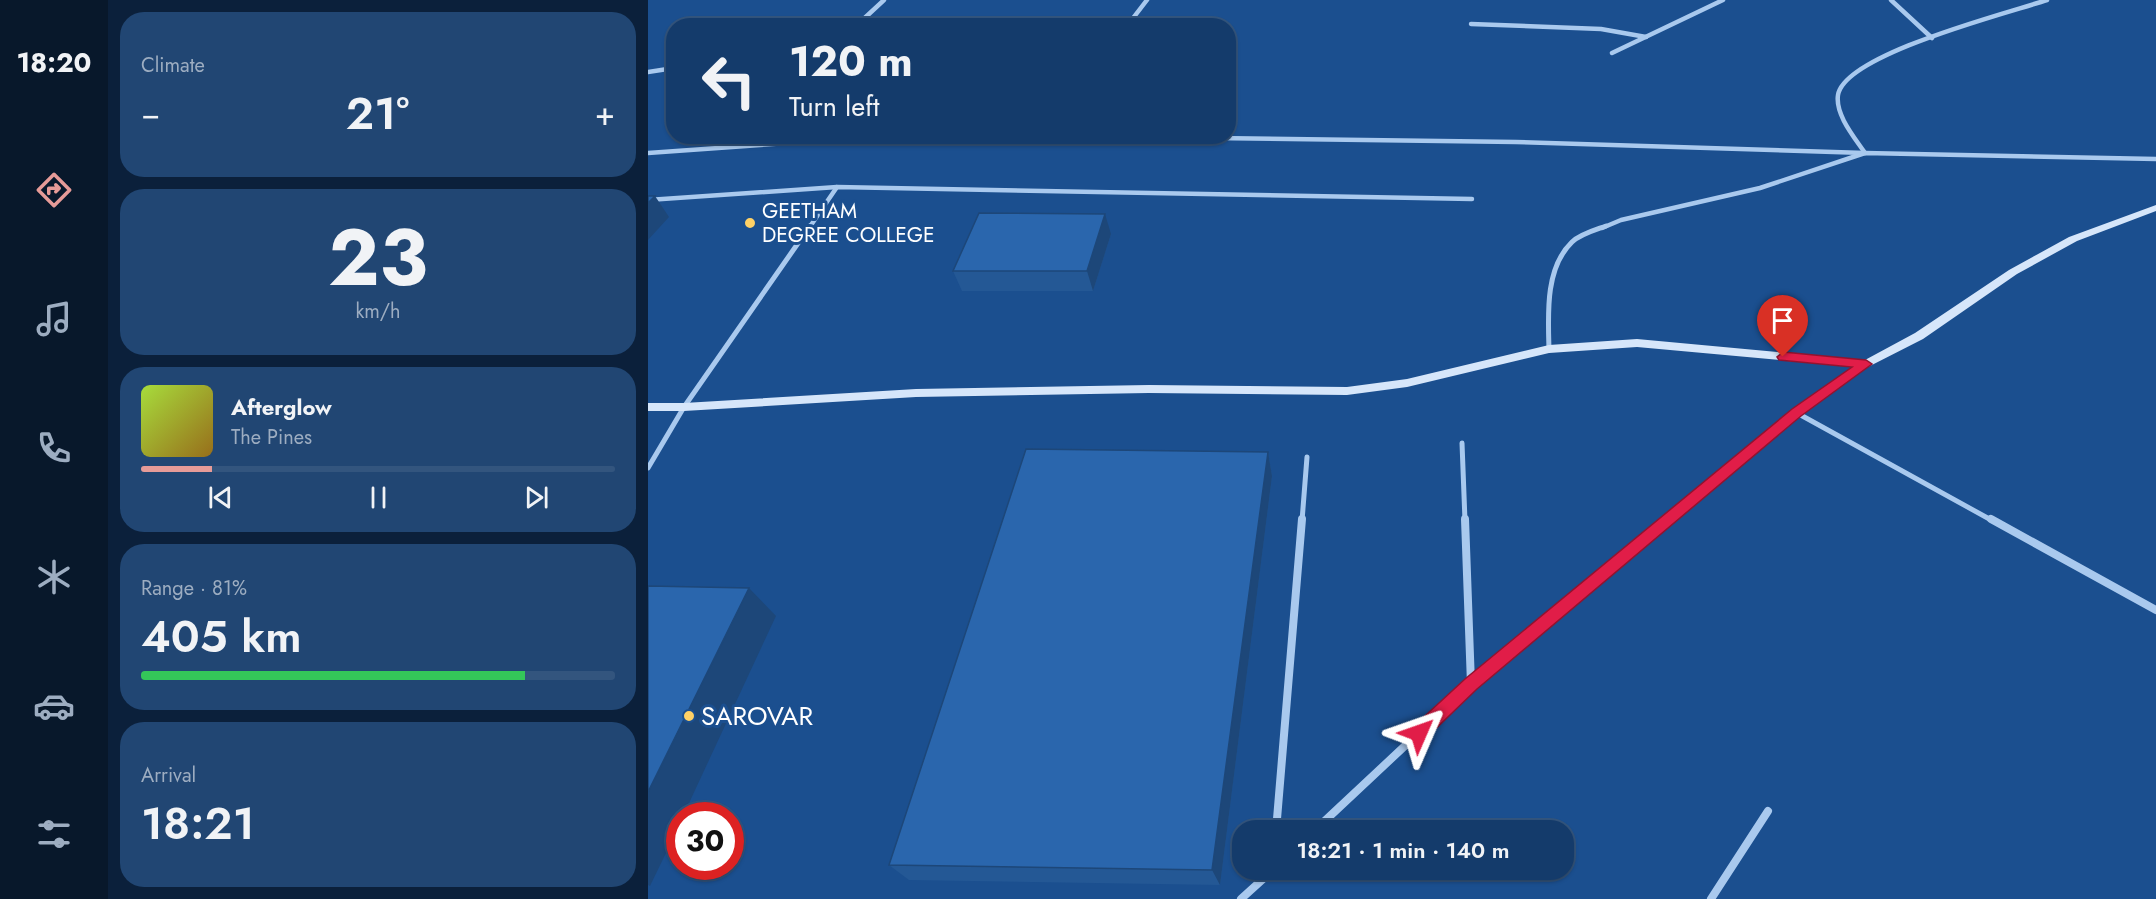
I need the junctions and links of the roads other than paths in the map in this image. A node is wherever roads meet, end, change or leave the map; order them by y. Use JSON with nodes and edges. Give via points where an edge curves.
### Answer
{"nodes":[{"id":1,"x":884,"y":0,"type":"edge"},
{"id":2,"x":1147,"y":0,"type":"edge"},
{"id":3,"x":1723,"y":0,"type":"edge"},
{"id":4,"x":1891,"y":0,"type":"edge"},
{"id":5,"x":2047,"y":0,"type":"edge"},
{"id":6,"x":865,"y":18,"type":"edge"},
{"id":7,"x":1133,"y":18,"type":"edge"},
{"id":8,"x":1471,"y":24,"type":"dead end"},
{"id":9,"x":1646,"y":37,"type":"junction"},
{"id":10,"x":1932,"y":38,"type":"junction"},
{"id":11,"x":1612,"y":53,"type":"dead end"},
{"id":12,"x":666,"y":69,"type":"edge"},
{"id":13,"x":648,"y":72,"type":"edge"},
{"id":14,"x":1236,"y":138,"type":"edge"},
{"id":15,"x":774,"y":144,"type":"edge"},
{"id":16,"x":648,"y":153,"type":"edge"},
{"id":17,"x":1865,"y":153,"type":"junction"},
{"id":18,"x":2156,"y":159,"type":"edge"},
{"id":19,"x":837,"y":187,"type":"junction"},
{"id":20,"x":1472,"y":199,"type":"dead end"},
{"id":21,"x":648,"y":200,"type":"edge"},
{"id":22,"x":2156,"y":208,"type":"edge"},
{"id":23,"x":1549,"y":349,"type":"junction"},
{"id":24,"x":1866,"y":364,"type":"junction"},
{"id":25,"x":648,"y":407,"type":"edge"},
{"id":26,"x":684,"y":407,"type":"junction"},
{"id":27,"x":1797,"y":412,"type":"junction"},
{"id":28,"x":1462,"y":443,"type":"dead end"},
{"id":29,"x":1308,"y":457,"type":"dead end"},
{"id":30,"x":648,"y":468,"type":"edge"},
{"id":31,"x":2156,"y":609,"type":"edge"},
{"id":32,"x":1471,"y":684,"type":"junction"},
{"id":33,"x":1768,"y":812,"type":"dead end"},
{"id":34,"x":1277,"y":820,"type":"edge"},
{"id":35,"x":1326,"y":820,"type":"edge"},
{"id":36,"x":1261,"y":880,"type":"edge"},
{"id":37,"x":1241,"y":899,"type":"edge"},
{"id":38,"x":1711,"y":899,"type":"edge"}],
"edges":[{"from":1,"to":6,"type":"street"},
{"from":2,"to":7,"type":"street"},
{"from":3,"to":9,"type":"street"},
{"from":4,"to":10,"type":"street"},
{"from":5,"to":10,"type":"street"},
{"from":8,"to":9,"type":"street","via":[[1600,29]]},
{"from":9,"to":11,"type":"street"},
{"from":10,"to":17,"type":"street","via":[[1882,57],[1843,81],[1837,94],[1844,119]]},
{"from":12,"to":13,"type":"street"},
{"from":14,"to":17,"type":"street","via":[[1811,148]]},
{"from":15,"to":16,"type":"street"},
{"from":17,"to":18,"type":"street"},
{"from":17,"to":23,"type":"street","via":[[1760,188],[1630,218],[1573,241],[1557,260],[1548,307]]},
{"from":19,"to":20,"type":"street"},
{"from":19,"to":21,"type":"street"},
{"from":19,"to":26,"type":"street"},
{"from":22,"to":24,"type":"street","via":[[2073,239]]},
{"from":23,"to":24,"type":"street","via":[[1637,343]]},
{"from":23,"to":26,"type":"street","via":[[1407,383],[1347,392],[916,393]]},
{"from":24,"to":27,"type":"street"},
{"from":25,"to":26,"type":"street"},
{"from":26,"to":30,"type":"street"},
{"from":27,"to":31,"type":"street"},
{"from":27,"to":32,"type":"street"},
{"from":28,"to":32,"type":"street"},
{"from":29,"to":34,"type":"street"},
{"from":32,"to":35,"type":"street"},
{"from":33,"to":38,"type":"street"},
{"from":36,"to":37,"type":"street"}]}
